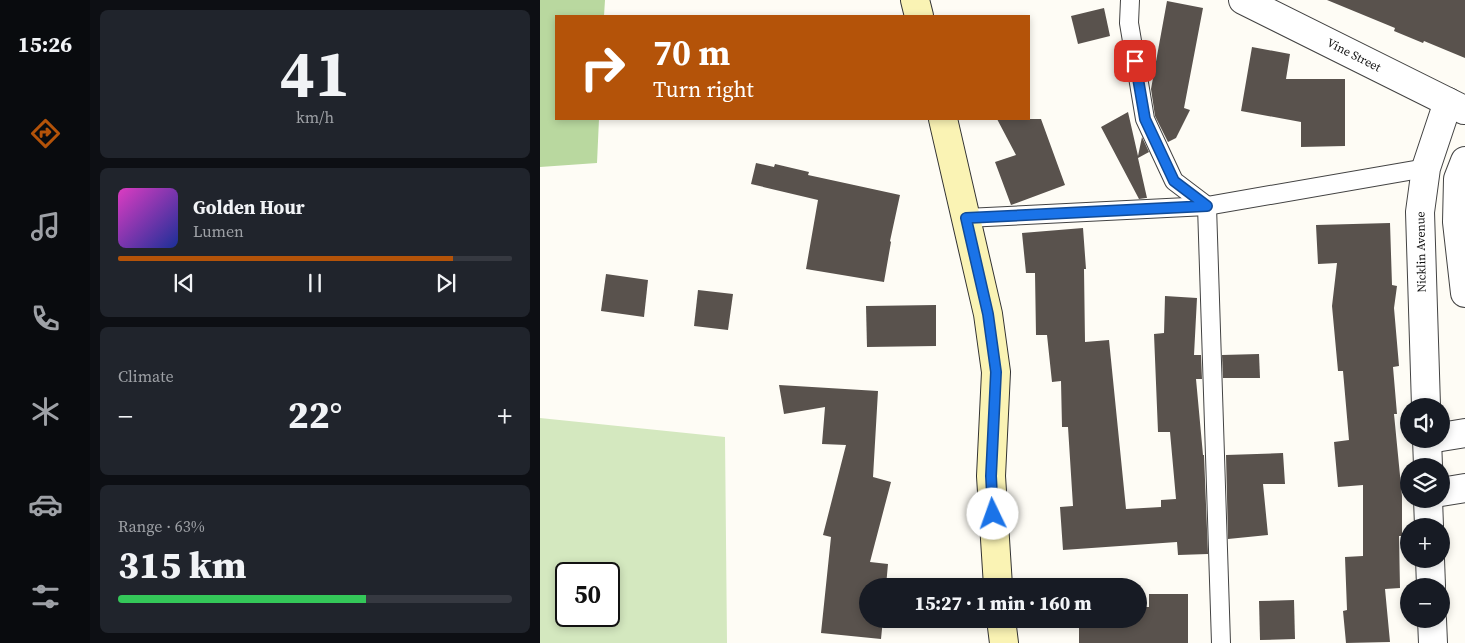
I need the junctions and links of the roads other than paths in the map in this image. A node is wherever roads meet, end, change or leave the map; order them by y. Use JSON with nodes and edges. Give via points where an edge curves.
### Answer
{"nodes":[{"id":1,"x":915,"y":0,"type":"edge"},
{"id":2,"x":1130,"y":0,"type":"edge"},
{"id":3,"x":1243,"y":0,"type":"edge"},
{"id":4,"x":919,"y":15,"type":"edge"},
{"id":5,"x":1456,"y":106,"type":"edge"},
{"id":6,"x":943,"y":120,"type":"edge"},
{"id":7,"x":1465,"y":161,"type":"edge"},
{"id":8,"x":1426,"y":168,"type":"junction"},
{"id":9,"x":1207,"y":206,"type":"junction"},
{"id":10,"x":966,"y":218,"type":"junction"},
{"id":11,"x":1465,"y":293,"type":"edge"},
{"id":12,"x":1426,"y":398,"type":"edge"},
{"id":13,"x":1465,"y":433,"type":"edge"},
{"id":14,"x":1450,"y":436,"type":"edge"},
{"id":15,"x":1465,"y":488,"type":"edge"},
{"id":16,"x":1450,"y":490,"type":"edge"},
{"id":17,"x":997,"y":578,"type":"edge"},
{"id":18,"x":1002,"y":628,"type":"edge"},
{"id":19,"x":1432,"y":628,"type":"edge"},
{"id":20,"x":1004,"y":643,"type":"edge"},
{"id":21,"x":1221,"y":643,"type":"edge"},
{"id":22,"x":1433,"y":643,"type":"edge"}],
"edges":[{"from":1,"to":4,"type":"main road"},
{"from":2,"to":9,"type":"lane","via":[[1129,23],[1145,119],[1174,181]]},
{"from":3,"to":5,"type":"street","name":"Vine Street"},
{"from":5,"to":8,"type":"street","name":"Nicklin Avenue"},
{"from":6,"to":10,"type":"main road"},
{"from":7,"to":11,"type":"street","via":[[1458,179],[1457,222]]},
{"from":8,"to":9,"type":"lane"},
{"from":8,"to":12,"type":"street","name":"Nicklin Avenue","via":[[1420,212]]},
{"from":9,"to":10,"type":"lane"},
{"from":9,"to":21,"type":"lane"},
{"from":10,"to":17,"type":"main road","via":[[988,314],[996,372],[991,476]]},
{"from":13,"to":14,"type":"street"},
{"from":15,"to":16,"type":"street"},
{"from":18,"to":20,"type":"main road"},
{"from":19,"to":22,"type":"street"}]}
